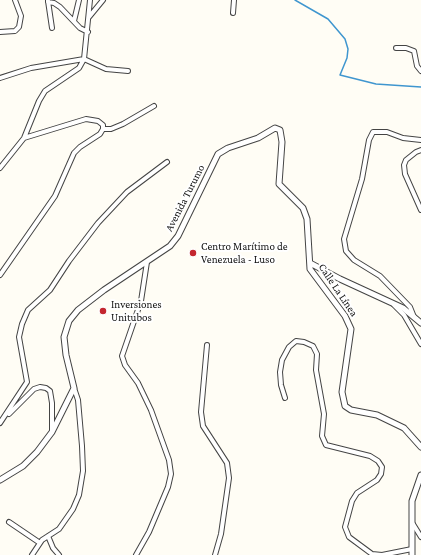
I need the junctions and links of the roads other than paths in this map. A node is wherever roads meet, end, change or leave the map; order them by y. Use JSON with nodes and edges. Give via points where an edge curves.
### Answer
{"nodes":[{"id":1,"x":15,"y":0,"type":"edge"},
{"id":2,"x":79,"y":0,"type":"edge"},
{"id":3,"x":90,"y":0,"type":"edge"},
{"id":4,"x":103,"y":0,"type":"edge"},
{"id":5,"x":234,"y":0,"type":"edge"},
{"id":6,"x":48,"y":1,"type":"edge"},
{"id":7,"x":233,"y":13,"type":"dead end"},
{"id":8,"x":89,"y":17,"type":"junction"},
{"id":9,"x":74,"y":21,"type":"junction"},
{"id":10,"x":52,"y":28,"type":"dead end"},
{"id":11,"x":0,"y":32,"type":"edge"},
{"id":12,"x":88,"y":32,"type":"junction"},
{"id":13,"x":396,"y":48,"type":"dead end"},
{"id":14,"x":84,"y":59,"type":"junction"},
{"id":15,"x":128,"y":71,"type":"dead end"},
{"id":16,"x":421,"y":71,"type":"edge"},
{"id":17,"x":0,"y":78,"type":"edge"},
{"id":18,"x":154,"y":106,"type":"dead end"},
{"id":19,"x":103,"y":129,"type":"junction"},
{"id":20,"x":24,"y":138,"type":"junction"},
{"id":21,"x":421,"y":140,"type":"edge"},
{"id":22,"x":421,"y":150,"type":"edge"},
{"id":23,"x":167,"y":162,"type":"dead end"},
{"id":24,"x":0,"y":168,"type":"edge"},
{"id":25,"x":421,"y":210,"type":"edge"},
{"id":26,"x":146,"y":262,"type":"junction"},
{"id":27,"x":310,"y":263,"type":"junction"},
{"id":28,"x":0,"y":274,"type":"edge"},
{"id":29,"x":389,"y":301,"type":"junction"},
{"id":30,"x":414,"y":318,"type":"junction"},
{"id":31,"x":421,"y":323,"type":"edge"},
{"id":32,"x":421,"y":344,"type":"edge"},
{"id":33,"x":207,"y":345,"type":"dead end"},
{"id":34,"x":74,"y":388,"type":"junction"},
{"id":35,"x":285,"y":398,"type":"dead end"},
{"id":36,"x":0,"y":422,"type":"edge"},
{"id":37,"x":52,"y":432,"type":"junction"},
{"id":38,"x":421,"y":447,"type":"edge"},
{"id":39,"x":421,"y":475,"type":"edge"},
{"id":40,"x":0,"y":480,"type":"edge"},
{"id":41,"x":9,"y":522,"type":"dead end"},
{"id":42,"x":413,"y":524,"type":"junction"},
{"id":43,"x":48,"y":536,"type":"junction"},
{"id":44,"x":421,"y":537,"type":"edge"},
{"id":45,"x":40,"y":543,"type":"junction"},
{"id":46,"x":412,"y":552,"type":"edge"},
{"id":47,"x":32,"y":555,"type":"edge"},
{"id":48,"x":59,"y":555,"type":"edge"},
{"id":49,"x":136,"y":555,"type":"edge"},
{"id":50,"x":215,"y":555,"type":"edge"}],
"edges":[{"from":1,"to":11,"type":"street","via":[[21,16],[19,27],[15,31]]},
{"from":2,"to":9,"type":"street"},
{"from":3,"to":8,"type":"street"},
{"from":4,"to":8,"type":"street"},
{"from":5,"to":7,"type":"street"},
{"from":6,"to":9,"type":"street","via":[[54,3]]},
{"from":6,"to":10,"type":"street"},
{"from":8,"to":12,"type":"street"},
{"from":9,"to":12,"type":"street"},
{"from":12,"to":14,"type":"street"},
{"from":13,"to":16,"type":"street","via":[[414,51],[417,66]]},
{"from":14,"to":15,"type":"street","via":[[92,65],[106,69]]},
{"from":14,"to":17,"type":"street","via":[[31,68]]},
{"from":14,"to":20,"type":"street","via":[[79,68],[46,91],[39,101]]},
{"from":18,"to":19,"type":"street","via":[[123,124]]},
{"from":19,"to":20,"type":"street","via":[[103,125],[98,121],[86,119]]},
{"from":19,"to":28,"type":"street","via":[[74,153],[55,196]]},
{"from":20,"to":24,"type":"street"},
{"from":21,"to":30,"type":"street","via":[[403,138],[387,132],[373,132],[344,239],[346,251],[354,260],[380,276],[410,307]]},
{"from":22,"to":25,"type":"street","via":[[406,160],[404,166]]},
{"from":23,"to":36,"type":"street","via":[[127,192],[98,223],[50,290],[28,310],[19,337],[27,382]]},
{"from":26,"to":27,"type":"street","name":"Avenida Turumo","via":[[170,246],[178,236],[218,154],[258,138],[275,128],[280,130],[282,142],[279,184],[303,208],[307,219]]},
{"from":26,"to":34,"type":"street","via":[[104,290],[78,310],[69,321],[64,337]]},
{"from":26,"to":49,"type":"street","via":[[141,301],[122,356],[151,410],[169,460],[171,474],[149,532]]},
{"from":27,"to":29,"type":"street"},
{"from":27,"to":38,"type":"street","name":"Calle La Línea","via":[[312,275],[345,316],[351,329],[342,392],[345,406],[351,410],[377,415],[404,428]]},
{"from":29,"to":30,"type":"street","via":[[403,308]]},
{"from":29,"to":32,"type":"street","via":[[404,315]]},
{"from":30,"to":31,"type":"street"},
{"from":33,"to":50,"type":"street","via":[[201,412],[203,426],[226,462],[229,478],[221,534]]},
{"from":34,"to":37,"type":"street"},
{"from":34,"to":43,"type":"street","via":[[78,400],[83,471],[79,495],[59,529]]},
{"from":35,"to":46,"type":"street","via":[[281,385],[282,360],[289,346],[296,341],[304,342],[313,346],[317,354],[316,370],[324,414],[322,436],[326,445],[370,456],[382,467],[377,480],[357,492],[352,501],[345,527],[350,537],[372,554]]},
{"from":36,"to":37,"type":"street","via":[[34,389],[46,388],[50,391],[52,403]]},
{"from":37,"to":40,"type":"street","via":[[23,466]]},
{"from":39,"to":42,"type":"street","via":[[412,501]]},
{"from":41,"to":45,"type":"street"},
{"from":42,"to":44,"type":"street"},
{"from":42,"to":46,"type":"street"},
{"from":43,"to":45,"type":"street"},
{"from":43,"to":48,"type":"street"},
{"from":45,"to":47,"type":"street"}]}
